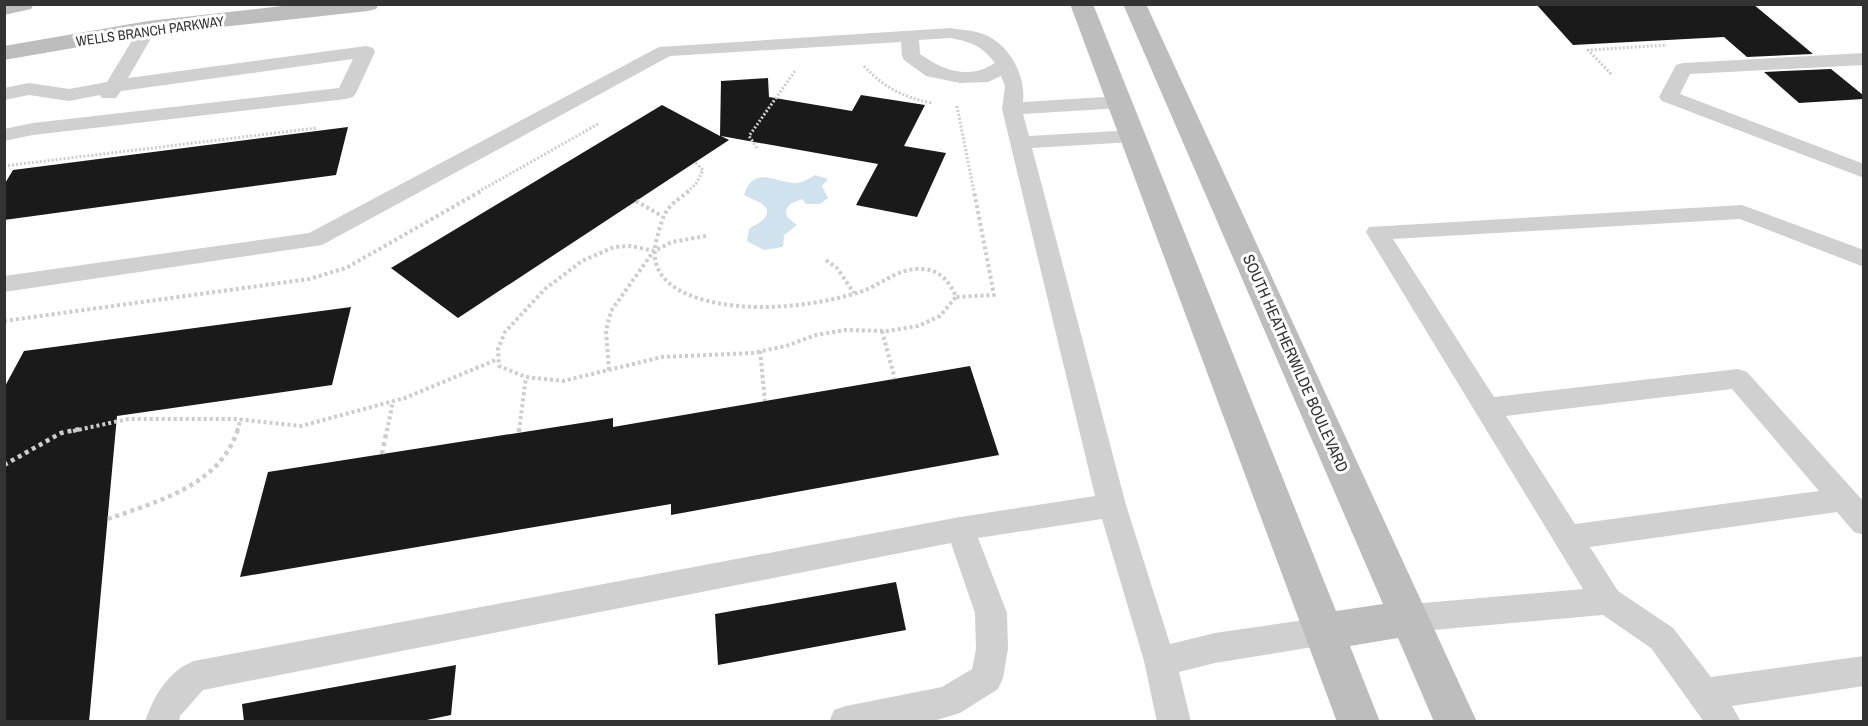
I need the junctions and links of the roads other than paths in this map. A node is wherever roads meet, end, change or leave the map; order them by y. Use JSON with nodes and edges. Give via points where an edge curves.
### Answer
{"nodes":[{"id":1,"x":23,"y":4,"type":"edge"},
{"id":2,"x":368,"y":4,"type":"edge"},
{"id":3,"x":1081,"y":4,"type":"edge"},
{"id":4,"x":1134,"y":4,"type":"edge"},
{"id":5,"x":4,"y":8,"type":"edge"},
{"id":6,"x":148,"y":28,"type":"junction"},
{"id":7,"x":910,"y":36,"type":"junction"},
{"id":8,"x":4,"y":53,"type":"edge"},
{"id":9,"x":1863,"y":60,"type":"edge"},
{"id":10,"x":1006,"y":64,"type":"junction"},
{"id":11,"x":114,"y":86,"type":"junction"},
{"id":12,"x":4,"y":94,"type":"edge"},
{"id":13,"x":1120,"y":102,"type":"junction"},
{"id":14,"x":1012,"y":109,"type":"junction"},
{"id":15,"x":91,"y":122,"type":"junction"},
{"id":16,"x":4,"y":135,"type":"edge"},
{"id":17,"x":1133,"y":136,"type":"junction"},
{"id":18,"x":1021,"y":142,"type":"junction"},
{"id":19,"x":1863,"y":172,"type":"edge"},
{"id":20,"x":1863,"y":259,"type":"edge"},
{"id":21,"x":4,"y":284,"type":"edge"},
{"id":22,"x":1486,"y":408,"type":"junction"},
{"id":23,"x":1843,"y":500,"type":"junction"},
{"id":24,"x":1112,"y":505,"type":"junction"},
{"id":25,"x":1863,"y":522,"type":"edge"},
{"id":26,"x":960,"y":529,"type":"junction"},
{"id":27,"x":1568,"y":538,"type":"junction"},
{"id":28,"x":1607,"y":601,"type":"junction"},
{"id":29,"x":1411,"y":618,"type":"junction"},
{"id":30,"x":1325,"y":630,"type":"junction"},
{"id":31,"x":1160,"y":661,"type":"junction"},
{"id":32,"x":1863,"y":671,"type":"edge"},
{"id":33,"x":1704,"y":694,"type":"junction"},
{"id":34,"x":162,"y":722,"type":"edge"},
{"id":35,"x":846,"y":722,"type":"edge"},
{"id":36,"x":1174,"y":722,"type":"edge"},
{"id":37,"x":1359,"y":722,"type":"edge"},
{"id":38,"x":1456,"y":722,"type":"edge"},
{"id":39,"x":1724,"y":722,"type":"edge"}],
"edges":[{"from":1,"to":5,"type":"main road"},
{"from":2,"to":6,"type":"main road","name":"WELLS BRANCH PARKWAY"},
{"from":3,"to":13,"type":"main road"},
{"from":4,"to":29,"type":"main road","name":"SOUTH HEATHERWILDE BOULEVARD"},
{"from":6,"to":8,"type":"main road","name":"WELLS BRANCH PARKWAY"},
{"from":6,"to":11,"type":"lane"},
{"from":7,"to":10,"type":"lane","via":[[951,33],[977,38],[992,46]]},
{"from":7,"to":10,"type":"lane","via":[[911,56],[933,72],[960,77],[988,76]]},
{"from":7,"to":21,"type":"lane","via":[[666,51],[314,240]]},
{"from":9,"to":19,"type":"lane","via":[[1683,69],[1669,97]]},
{"from":10,"to":14,"type":"lane","via":[[1015,86]]},
{"from":11,"to":12,"type":"lane","via":[[69,95],[29,89]]},
{"from":11,"to":15,"type":"lane"},
{"from":11,"to":15,"type":"lane","via":[[366,52],[346,93]]},
{"from":13,"to":14,"type":"lane"},
{"from":13,"to":17,"type":"main road"},
{"from":14,"to":18,"type":"lane"},
{"from":15,"to":16,"type":"lane"},
{"from":17,"to":18,"type":"lane"},
{"from":17,"to":30,"type":"main road"},
{"from":18,"to":24,"type":"lane"},
{"from":20,"to":22,"type":"lane","via":[[1742,212],[1377,232]]},
{"from":22,"to":23,"type":"lane","via":[[1738,379]]},
{"from":22,"to":27,"type":"lane"},
{"from":23,"to":25,"type":"lane"},
{"from":23,"to":27,"type":"lane"},
{"from":24,"to":26,"type":"lane"},
{"from":24,"to":31,"type":"lane"},
{"from":26,"to":34,"type":"lane","via":[[194,676],[166,708]]},
{"from":26,"to":35,"type":"lane","via":[[991,613],[992,649],[987,678],[948,702]]},
{"from":27,"to":28,"type":"lane"},
{"from":28,"to":29,"type":"lane"},
{"from":28,"to":33,"type":"lane","via":[[1662,638]]},
{"from":29,"to":30,"type":"main road"},
{"from":29,"to":38,"type":"main road","name":"SOUTH HEATHERWILDE BOULEVARD"},
{"from":30,"to":31,"type":"lane"},
{"from":30,"to":37,"type":"main road"},
{"from":31,"to":36,"type":"lane"},
{"from":32,"to":33,"type":"lane"},
{"from":33,"to":39,"type":"lane"}]}
